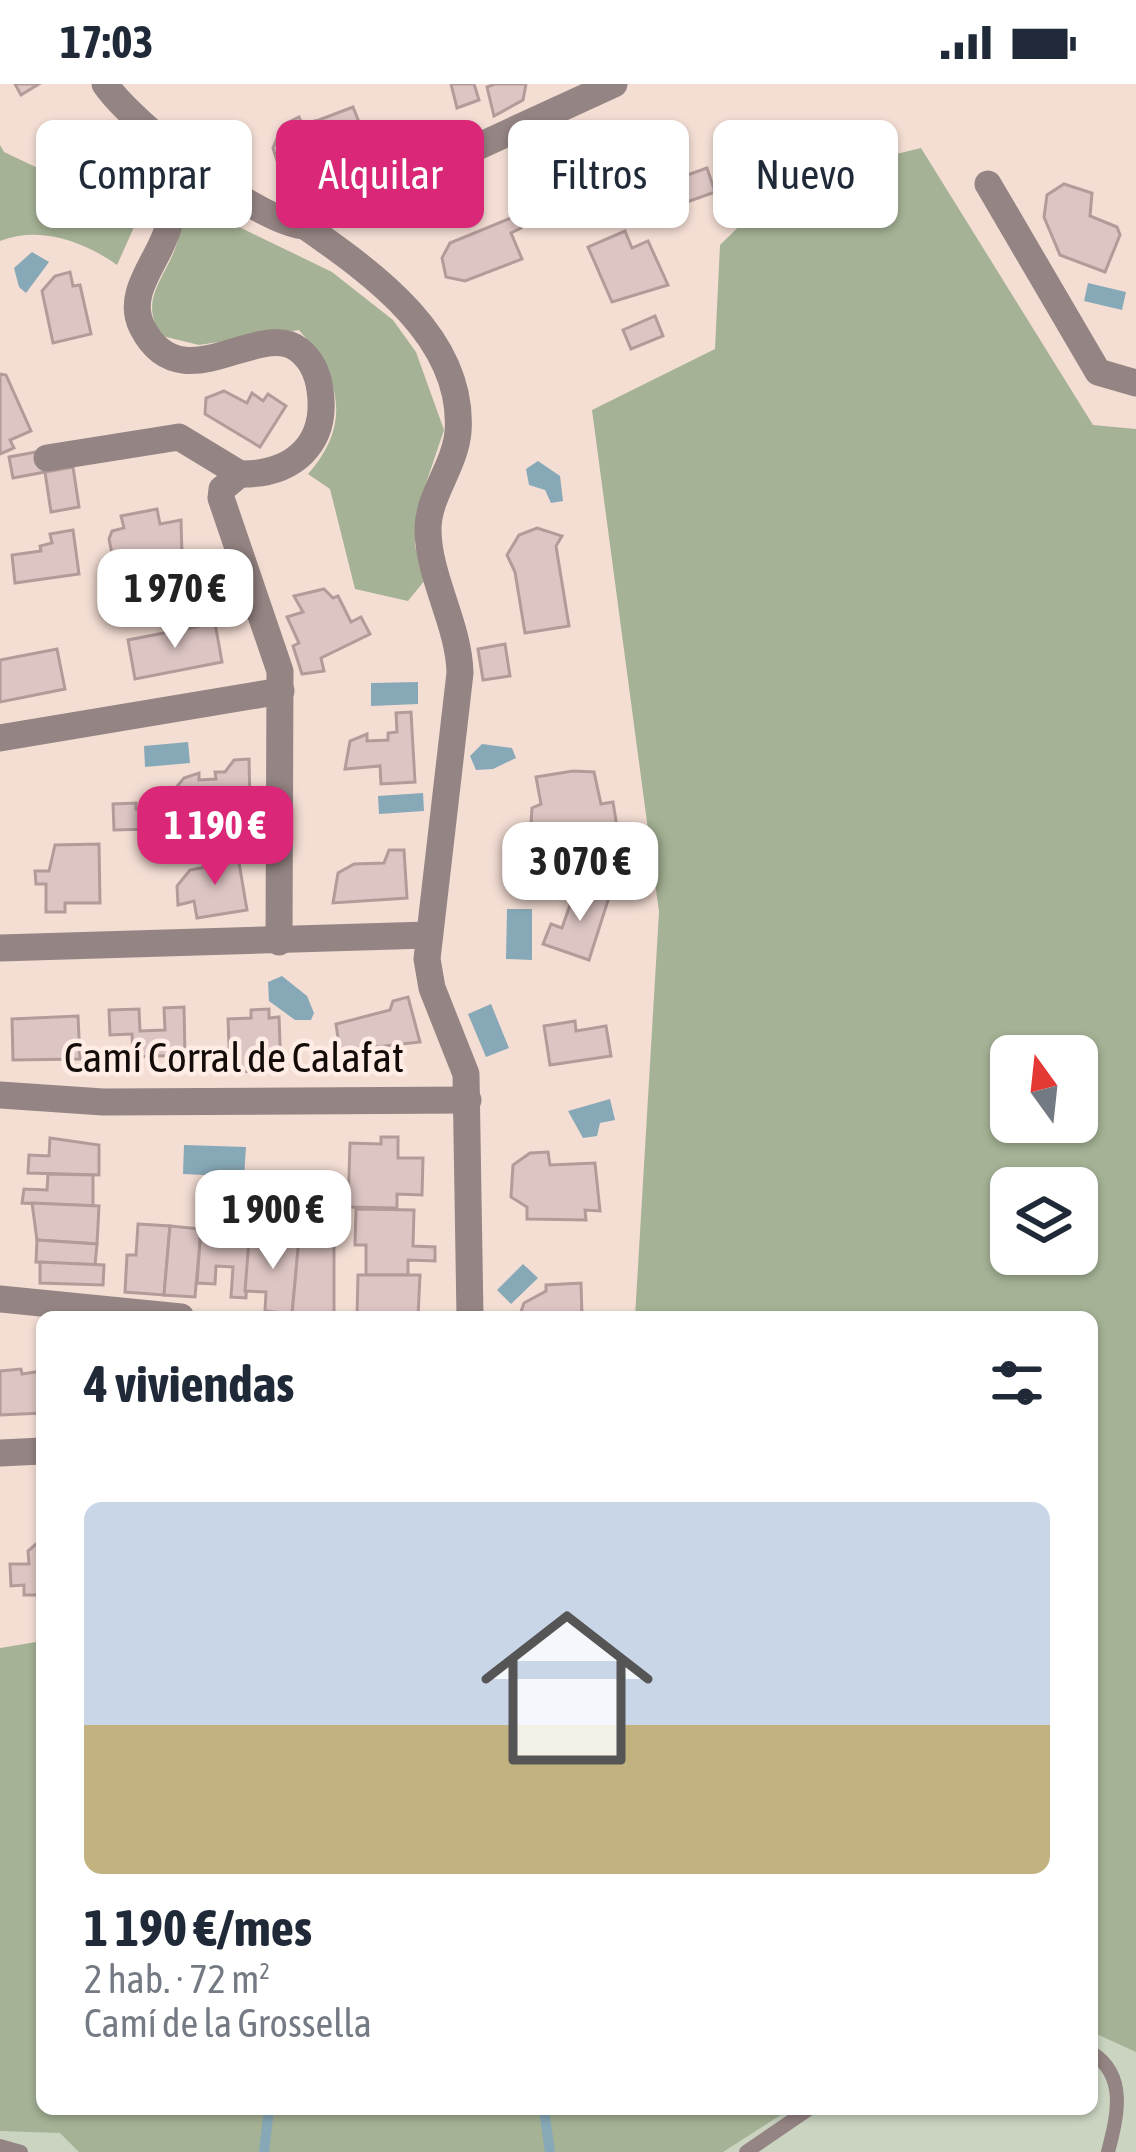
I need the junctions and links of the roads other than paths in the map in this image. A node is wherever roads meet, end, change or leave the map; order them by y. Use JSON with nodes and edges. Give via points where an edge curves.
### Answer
{"nodes":[{"id":1,"x":105,"y":84,"type":"edge"},
{"id":2,"x":614,"y":84,"type":"edge"},
{"id":3,"x":135,"y":120,"type":"edge"},
{"id":4,"x":484,"y":144,"type":"edge"},
{"id":5,"x":988,"y":184,"type":"dead end"},
{"id":6,"x":168,"y":228,"type":"edge"},
{"id":7,"x":308,"y":228,"type":"edge"},
{"id":8,"x":1136,"y":383,"type":"edge"},
{"id":9,"x":47,"y":458,"type":"dead end"},
{"id":10,"x":240,"y":474,"type":"junction"},
{"id":11,"x":281,"y":691,"type":"junction"},
{"id":12,"x":0,"y":738,"type":"edge"},
{"id":13,"x":428,"y":934,"type":"junction"},
{"id":14,"x":279,"y":942,"type":"junction"},
{"id":15,"x":0,"y":948,"type":"edge"},
{"id":16,"x":0,"y":1095,"type":"edge"},
{"id":17,"x":468,"y":1100,"type":"junction"},
{"id":18,"x":0,"y":1299,"type":"edge"},
{"id":19,"x":121,"y":1311,"type":"edge"},
{"id":20,"x":470,"y":1311,"type":"edge"},
{"id":21,"x":36,"y":1451,"type":"edge"},
{"id":22,"x":0,"y":1453,"type":"edge"},
{"id":23,"x":1098,"y":2057,"type":"edge"},
{"id":24,"x":800,"y":2115,"type":"edge"},
{"id":25,"x":0,"y":2146,"type":"edge"},
{"id":26,"x":21,"y":2152,"type":"edge"},
{"id":27,"x":746,"y":2152,"type":"edge"},
{"id":28,"x":1108,"y":2152,"type":"edge"}],
"edges":[{"from":1,"to":3,"type":"street"},
{"from":2,"to":4,"type":"street"},
{"from":5,"to":8,"type":"street","via":[[1099,372]]},
{"from":6,"to":10,"type":"street","via":[[136,301],[155,348],[187,360],[276,342],[294,346],[317,375],[322,410],[313,443],[288,466]]},
{"from":7,"to":13,"type":"street","via":[[414,316],[450,378],[456,405],[451,460],[428,523],[460,673]]},
{"from":9,"to":10,"type":"street","via":[[179,437]]},
{"from":10,"to":11,"type":"street","via":[[220,498]]},
{"from":11,"to":12,"type":"street"},
{"from":11,"to":14,"type":"street"},
{"from":13,"to":14,"type":"street"},
{"from":13,"to":17,"type":"street","via":[[432,988],[460,1053]]},
{"from":14,"to":15,"type":"street"},
{"from":16,"to":17,"type":"street","name":"Camí Corral de Calafat"},
{"from":17,"to":20,"type":"street"},
{"from":18,"to":19,"type":"street"},
{"from":21,"to":22,"type":"street"},
{"from":23,"to":28,"type":"lane","via":[[1118,2087]]},
{"from":24,"to":27,"type":"lane"},
{"from":25,"to":26,"type":"lane"}]}
